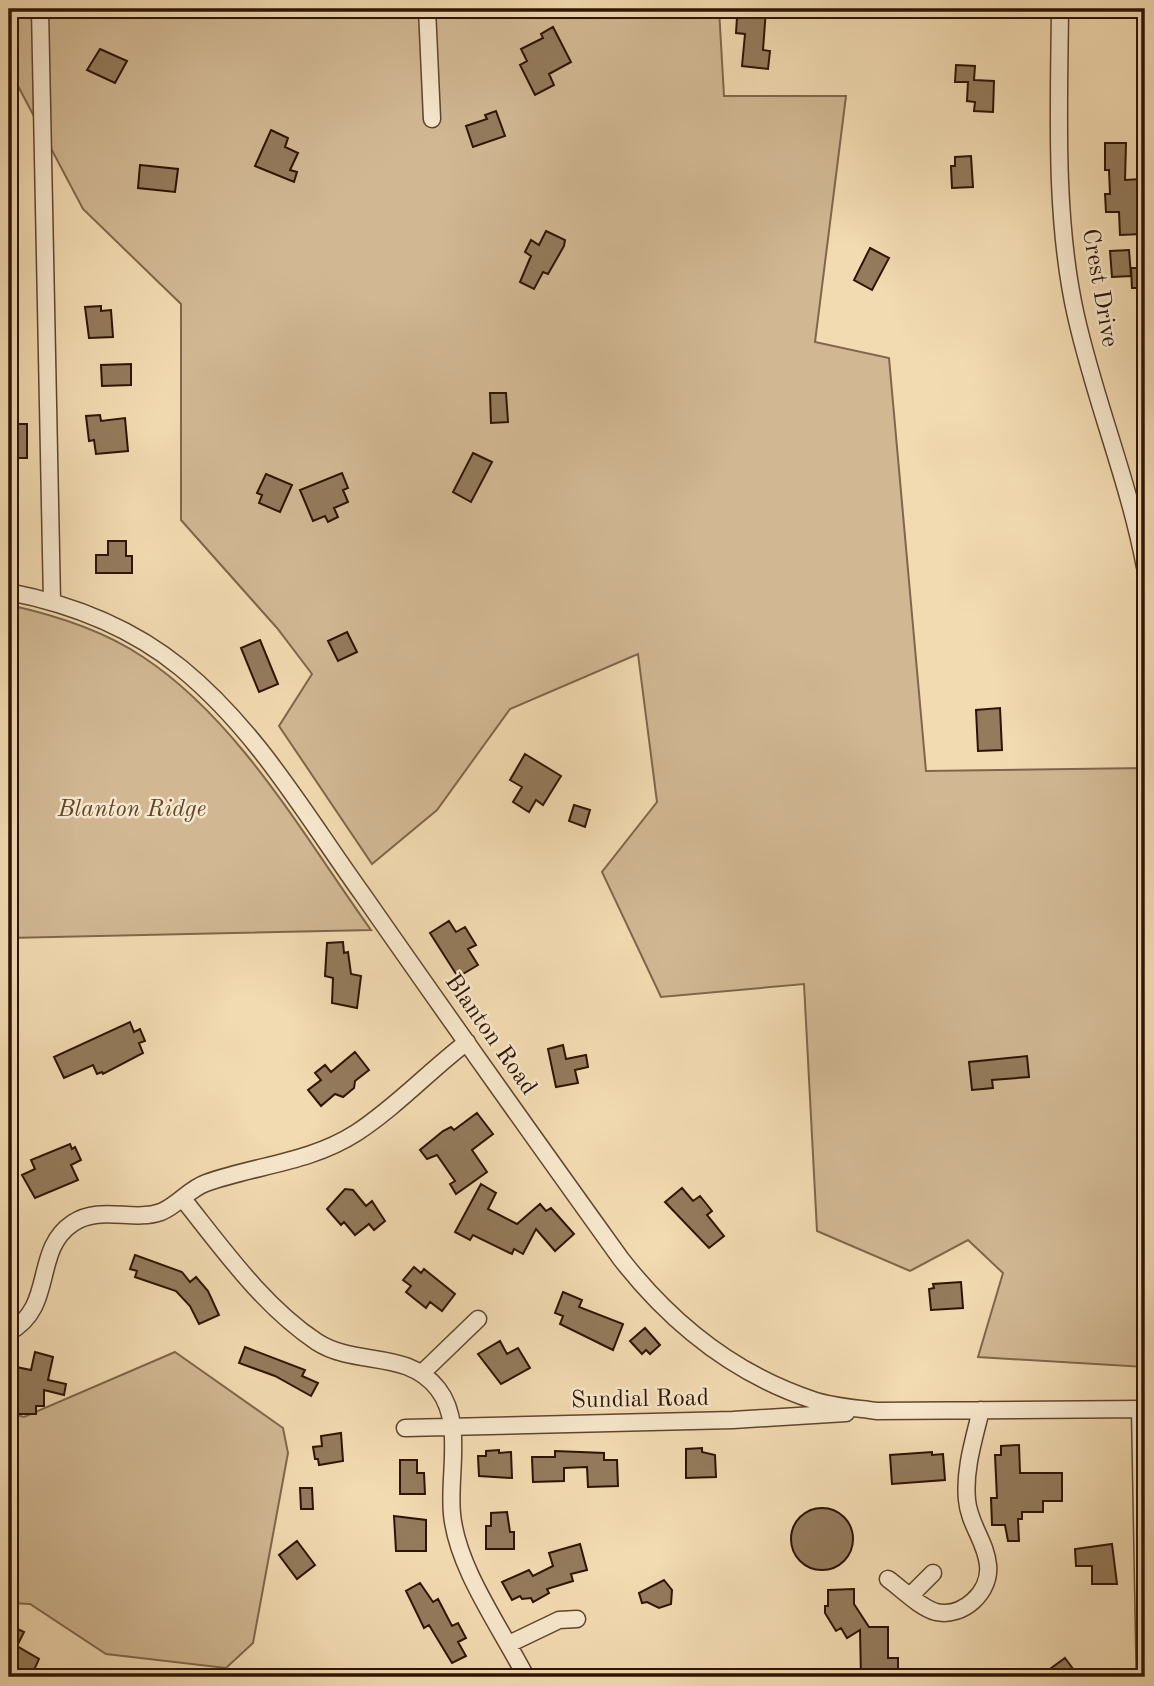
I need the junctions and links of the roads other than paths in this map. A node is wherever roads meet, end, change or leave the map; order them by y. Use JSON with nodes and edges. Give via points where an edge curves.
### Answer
{"nodes":[{"id":1,"x":40,"y":9,"type":"edge"},
{"id":2,"x":428,"y":9,"type":"edge"},
{"id":3,"x":1060,"y":9,"type":"edge"},
{"id":4,"x":432,"y":119,"type":"dead end"},
{"id":5,"x":1145,"y":568,"type":"edge"},
{"id":6,"x":9,"y":592,"type":"edge"},
{"id":7,"x":52,"y":602,"type":"junction"},
{"id":8,"x":467,"y":1042,"type":"junction"},
{"id":9,"x":183,"y":1199,"type":"junction"},
{"id":10,"x":478,"y":1320,"type":"dead end"},
{"id":11,"x":9,"y":1332,"type":"edge"},
{"id":12,"x":422,"y":1373,"type":"junction"},
{"id":13,"x":1142,"y":1409,"type":"edge"},
{"id":14,"x":981,"y":1410,"type":"junction"},
{"id":15,"x":877,"y":1411,"type":"junction"},
{"id":16,"x":452,"y":1427,"type":"junction"},
{"id":17,"x":405,"y":1428,"type":"dead end"},
{"id":18,"x":933,"y":1573,"type":"dead end"},
{"id":19,"x":888,"y":1578,"type":"dead end"},
{"id":20,"x":910,"y":1596,"type":"junction"},
{"id":21,"x":577,"y":1619,"type":"dead end"},
{"id":22,"x":509,"y":1644,"type":"junction"},
{"id":23,"x":526,"y":1677,"type":"edge"},
{"id":24,"x":1144,"y":1677,"type":"edge"}],
"edges":[{"from":1,"to":7,"type":"street"},
{"from":2,"to":4,"type":"street"},
{"from":3,"to":5,"type":"street","name":"Crest Drive","via":[[1064,215],[1076,315],[1137,522]]},
{"from":6,"to":7,"type":"street","name":"Blanton Road"},
{"from":7,"to":8,"type":"street","name":"Blanton Road","via":[[105,622],[156,650],[228,712],[305,808]]},
{"from":8,"to":9,"type":"street","via":[[354,1134],[284,1165],[202,1185]]},
{"from":8,"to":15,"type":"street","name":"Blanton Road","via":[[621,1259],[680,1325],[728,1359],[790,1391],[815,1401]]},
{"from":9,"to":11,"type":"street","via":[[148,1216],[103,1214],[74,1222],[53,1245],[33,1312]]},
{"from":9,"to":12,"type":"street","via":[[261,1293],[319,1343],[355,1355],[402,1362]]},
{"from":10,"to":12,"type":"street"},
{"from":12,"to":16,"type":"street","via":[[440,1392]]},
{"from":13,"to":14,"type":"street","name":"Blanton Road"},
{"from":13,"to":24,"type":"street"},
{"from":14,"to":15,"type":"street","name":"Blanton Road"},
{"from":14,"to":20,"type":"street","via":[[966,1488],[971,1519],[985,1549],[987,1578],[972,1603],[952,1612],[936,1612]]},
{"from":15,"to":16,"type":"street","name":"Sundial Road"},
{"from":16,"to":17,"type":"street","name":"Sundial Road"},
{"from":16,"to":22,"type":"street","via":[[455,1538]]},
{"from":18,"to":20,"type":"street"},
{"from":19,"to":20,"type":"street"},
{"from":21,"to":22,"type":"street","via":[[559,1620]]},
{"from":22,"to":23,"type":"street"}]}
